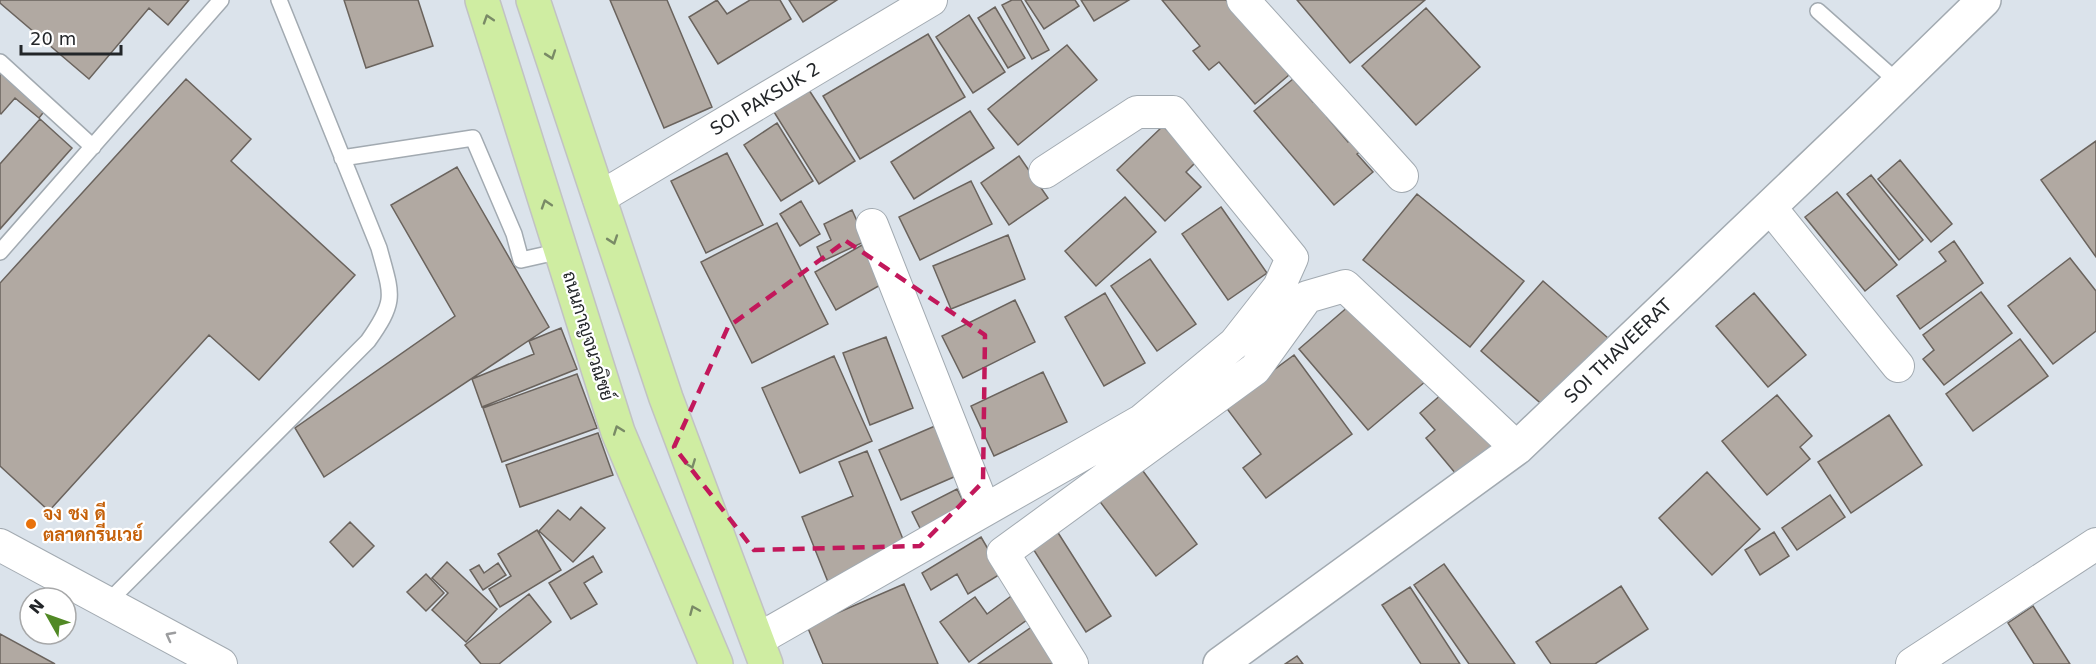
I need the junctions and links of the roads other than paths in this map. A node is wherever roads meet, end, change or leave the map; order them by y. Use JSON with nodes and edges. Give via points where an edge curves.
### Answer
{"nodes":[{"id":1,"x":221,"y":0,"type":"edge"},
{"id":2,"x":279,"y":0,"type":"edge"},
{"id":3,"x":482,"y":0,"type":"edge"},
{"id":4,"x":533,"y":0,"type":"edge"},
{"id":5,"x":931,"y":0,"type":"edge"},
{"id":6,"x":1984,"y":0,"type":"edge"},
{"id":7,"x":1258,"y":5,"type":"edge"},
{"id":8,"x":1818,"y":11,"type":"dead end"},
{"id":9,"x":0,"y":62,"type":"edge"},
{"id":10,"x":1899,"y":83,"type":"junction"},
{"id":11,"x":93,"y":147,"type":"junction"},
{"id":12,"x":342,"y":159,"type":"junction"},
{"id":13,"x":1045,"y":172,"type":"dead end"},
{"id":14,"x":1402,"y":176,"type":"dead end"},
{"id":15,"x":599,"y":198,"type":"junction"},
{"id":16,"x":1770,"y":207,"type":"junction"},
{"id":17,"x":872,"y":225,"type":"dead end"},
{"id":18,"x":0,"y":252,"type":"edge"},
{"id":19,"x":561,"y":252,"type":"junction"},
{"id":20,"x":1898,"y":366,"type":"dead end"},
{"id":21,"x":1517,"y":447,"type":"junction"},
{"id":22,"x":984,"y":509,"type":"junction"},
{"id":23,"x":2096,"y":544,"type":"edge"},
{"id":24,"x":0,"y":545,"type":"edge"},
{"id":25,"x":107,"y":603,"type":"junction"},
{"id":26,"x":762,"y":652,"type":"edge"},
{"id":27,"x":221,"y":664,"type":"edge"},
{"id":28,"x":716,"y":664,"type":"edge"},
{"id":29,"x":1072,"y":664,"type":"edge"},
{"id":30,"x":1220,"y":664,"type":"edge"},
{"id":31,"x":1912,"y":664,"type":"edge"}],
"edges":[{"from":1,"to":11,"type":"lane"},
{"from":2,"to":12,"type":"lane"},
{"from":19,"to":3,"type":"main road","name":"ถนนกาญจนวณิชย์","one_way":true},
{"from":4,"to":15,"type":"main road","one_way":true},
{"from":5,"to":15,"type":"street","name":"SOI PAKSUK 2"},
{"from":6,"to":10,"type":"street","name":"SOI THAVEERAT"},
{"from":7,"to":14,"type":"street"},
{"from":8,"to":10,"type":"lane"},
{"from":9,"to":11,"type":"lane"},
{"from":10,"to":16,"type":"street","name":"SOI THAVEERAT"},
{"from":11,"to":18,"type":"lane"},
{"from":12,"to":19,"type":"lane","via":[[473,138],[514,234],[521,260]]},
{"from":12,"to":25,"type":"lane","via":[[379,248],[389,285],[390,302],[384,318],[368,341]]},
{"from":13,"to":22,"type":"street","via":[[1137,112],[1173,112],[1293,258],[1279,287],[1235,344],[1167,400],[1141,421]]},
{"from":15,"to":26,"type":"main road","one_way":true,"via":[[666,398]]},
{"from":16,"to":20,"type":"street"},
{"from":16,"to":21,"type":"street","name":"SOI THAVEERAT"},
{"from":17,"to":22,"type":"street"},
{"from":28,"to":19,"type":"main road","name":"ถนนกาญจนวณิชย์","one_way":true,"via":[[618,432]]},
{"from":21,"to":29,"type":"street","via":[[1345,286],[1307,297],[1255,369],[1003,553]]},
{"from":21,"to":30,"type":"street","name":"SOI THAVEERAT"},
{"from":22,"to":26,"type":"street"},
{"from":23,"to":31,"type":"street"},
{"from":24,"to":25,"type":"street"},
{"from":27,"to":25,"type":"street","one_way":true}]}
